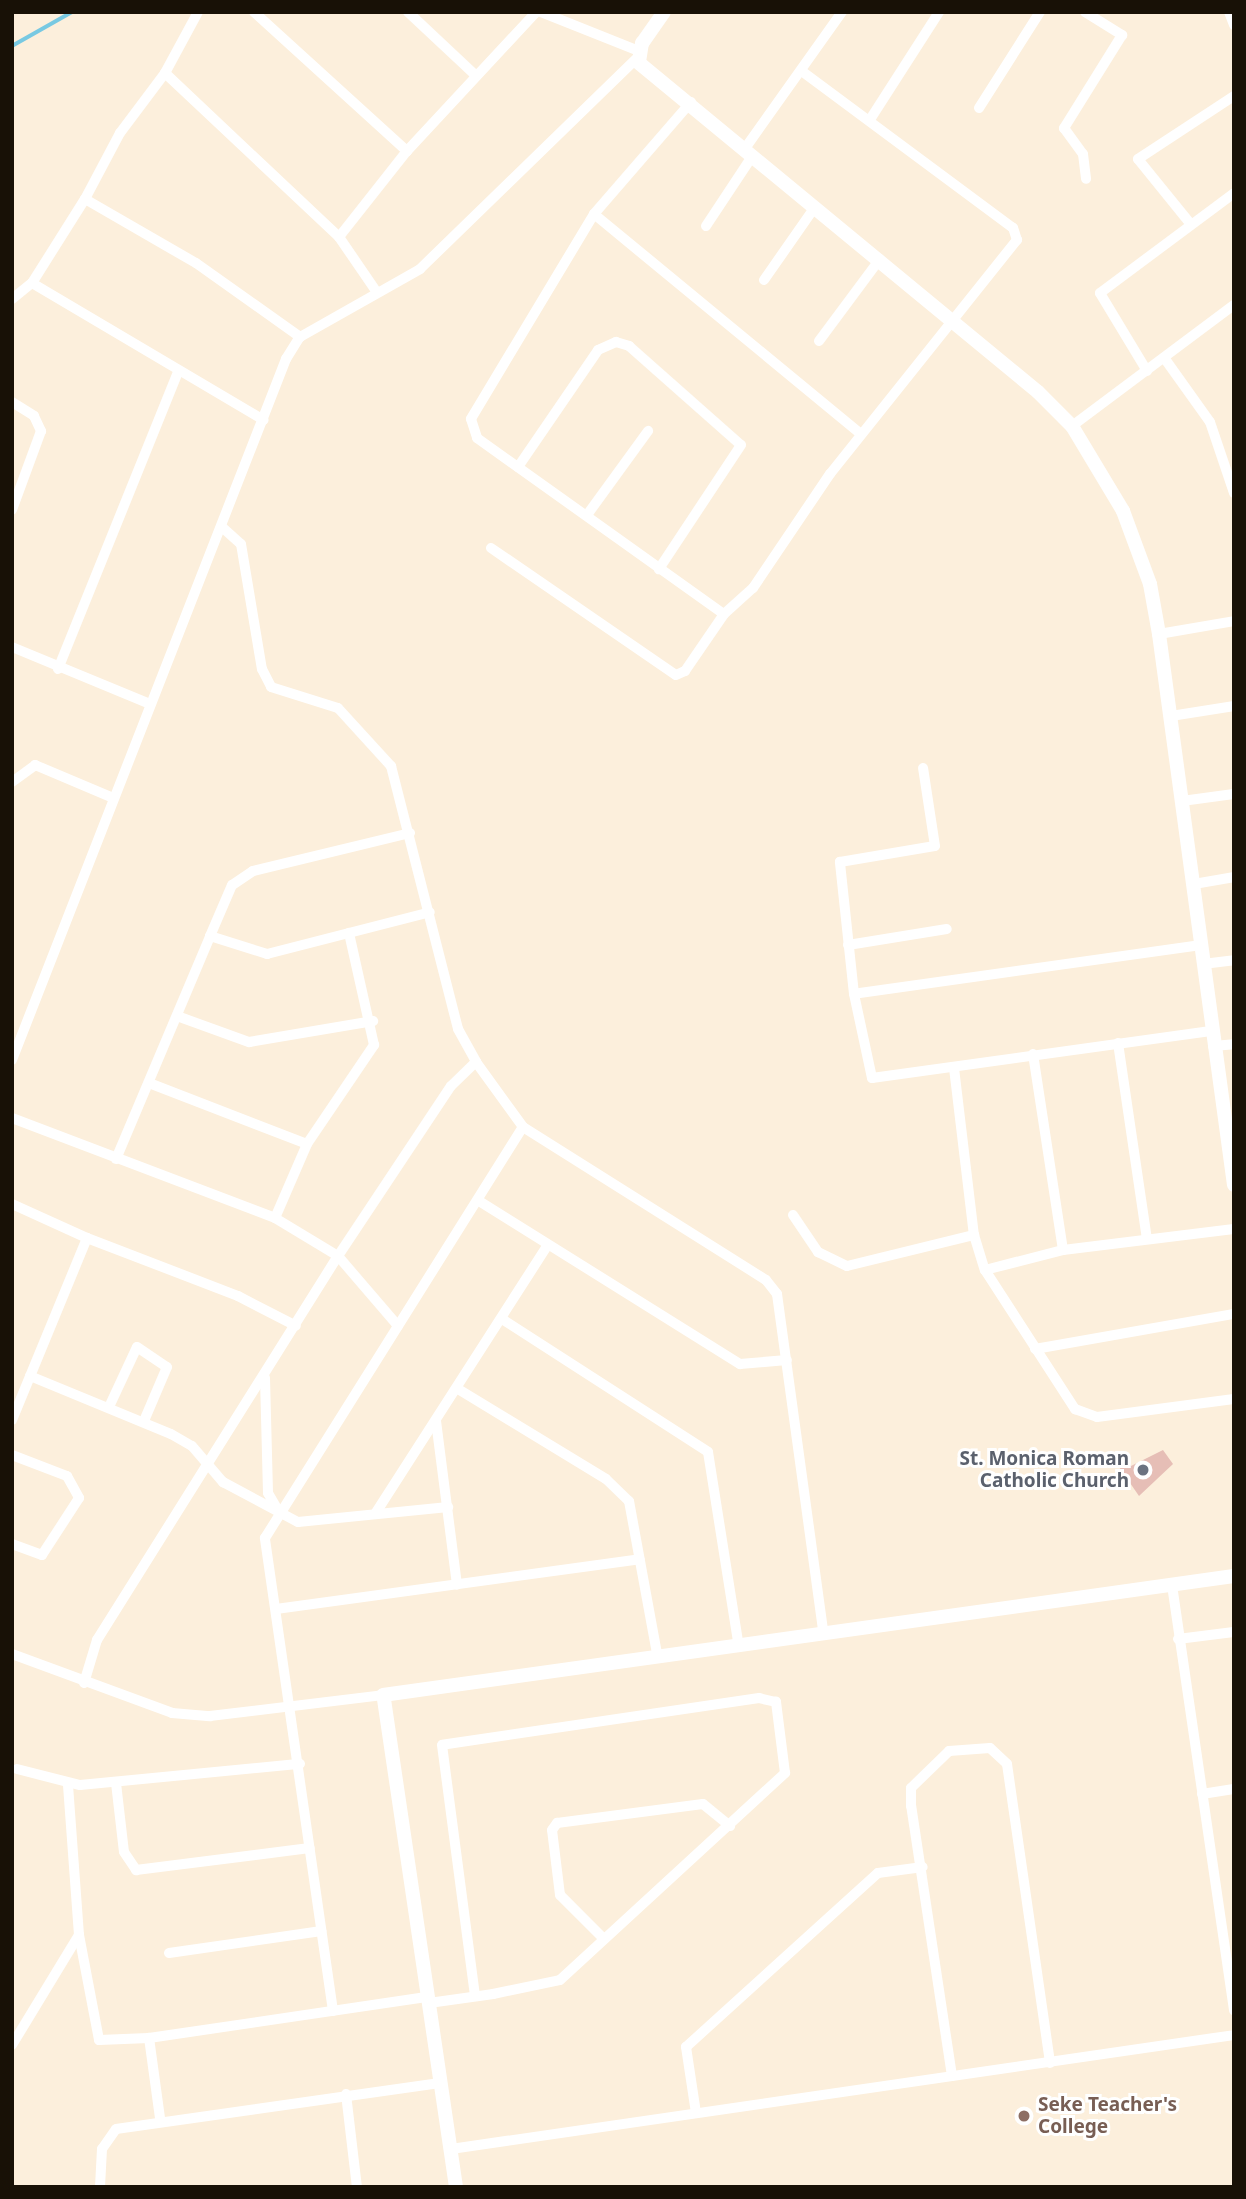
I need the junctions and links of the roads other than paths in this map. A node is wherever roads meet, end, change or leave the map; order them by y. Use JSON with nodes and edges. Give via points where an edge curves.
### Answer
{"nodes":[{"id":1,"x":198,"y":12,"type":"edge"},
{"id":2,"x":254,"y":12,"type":"edge"},
{"id":3,"x":408,"y":12,"type":"edge"},
{"id":4,"x":539,"y":12,"type":"edge"},
{"id":5,"x":664,"y":12,"type":"edge"},
{"id":6,"x":842,"y":12,"type":"edge"},
{"id":7,"x":939,"y":12,"type":"edge"},
{"id":8,"x":1040,"y":12,"type":"edge"},
{"id":9,"x":1085,"y":12,"type":"edge"},
{"id":10,"x":1229,"y":12,"type":"edge"},
{"id":11,"x":1234,"y":25,"type":"edge"},
{"id":12,"x":638,"y":54,"type":"junction"},
{"id":13,"x":165,"y":73,"type":"junction"},
{"id":14,"x":804,"y":73,"type":"junction"},
{"id":15,"x":475,"y":75,"type":"junction"},
{"id":16,"x":1234,"y":96,"type":"edge"},
{"id":17,"x":691,"y":102,"type":"junction"},
{"id":18,"x":979,"y":108,"type":"dead end"},
{"id":19,"x":871,"y":118,"type":"junction"},
{"id":20,"x":407,"y":151,"type":"junction"},
{"id":21,"x":749,"y":151,"type":"junction"},
{"id":22,"x":1086,"y":179,"type":"dead end"},
{"id":23,"x":1234,"y":193,"type":"edge"},
{"id":24,"x":85,"y":199,"type":"junction"},
{"id":25,"x":815,"y":206,"type":"junction"},
{"id":26,"x":594,"y":214,"type":"junction"},
{"id":27,"x":1189,"y":222,"type":"junction"},
{"id":28,"x":706,"y":226,"type":"dead end"},
{"id":29,"x":339,"y":237,"type":"junction"},
{"id":30,"x":880,"y":259,"type":"junction"},
{"id":31,"x":764,"y":280,"type":"dead end"},
{"id":32,"x":32,"y":283,"type":"junction"},
{"id":33,"x":376,"y":291,"type":"junction"},
{"id":34,"x":12,"y":299,"type":"edge"},
{"id":35,"x":1233,"y":306,"type":"edge"},
{"id":36,"x":956,"y":322,"type":"junction"},
{"id":37,"x":300,"y":337,"type":"junction"},
{"id":38,"x":819,"y":341,"type":"dead end"},
{"id":39,"x":1165,"y":359,"type":"junction"},
{"id":40,"x":1147,"y":370,"type":"junction"},
{"id":41,"x":177,"y":374,"type":"junction"},
{"id":42,"x":12,"y":402,"type":"edge"},
{"id":43,"x":264,"y":420,"type":"junction"},
{"id":44,"x":1072,"y":426,"type":"junction"},
{"id":45,"x":648,"y":431,"type":"dead end"},
{"id":46,"x":860,"y":434,"type":"junction"},
{"id":47,"x":518,"y":467,"type":"junction"},
{"id":48,"x":1234,"y":493,"type":"edge"},
{"id":49,"x":12,"y":510,"type":"edge"},
{"id":50,"x":587,"y":516,"type":"junction"},
{"id":51,"x":223,"y":528,"type":"junction"},
{"id":52,"x":491,"y":548,"type":"dead end"},
{"id":53,"x":659,"y":569,"type":"junction"},
{"id":54,"x":724,"y":614,"type":"junction"},
{"id":55,"x":1234,"y":621,"type":"edge"},
{"id":56,"x":1159,"y":634,"type":"junction"},
{"id":57,"x":12,"y":647,"type":"edge"},
{"id":58,"x":58,"y":669,"type":"junction"},
{"id":59,"x":148,"y":703,"type":"junction"},
{"id":60,"x":1234,"y":706,"type":"edge"},
{"id":61,"x":1171,"y":716,"type":"junction"},
{"id":62,"x":923,"y":768,"type":"dead end"},
{"id":63,"x":12,"y":782,"type":"edge"},
{"id":64,"x":1234,"y":794,"type":"edge"},
{"id":65,"x":111,"y":797,"type":"junction"},
{"id":66,"x":1182,"y":801,"type":"junction"},
{"id":67,"x":410,"y":833,"type":"junction"},
{"id":68,"x":1234,"y":877,"type":"edge"},
{"id":69,"x":1194,"y":884,"type":"junction"},
{"id":70,"x":430,"y":912,"type":"junction"},
{"id":71,"x":947,"y":929,"type":"dead end"},
{"id":72,"x":349,"y":933,"type":"junction"},
{"id":73,"x":210,"y":936,"type":"junction"},
{"id":74,"x":848,"y":945,"type":"junction"},
{"id":75,"x":1200,"y":945,"type":"junction"},
{"id":76,"x":1234,"y":960,"type":"edge"},
{"id":77,"x":1203,"y":964,"type":"junction"},
{"id":78,"x":854,"y":993,"type":"junction"},
{"id":79,"x":177,"y":1016,"type":"junction"},
{"id":80,"x":373,"y":1021,"type":"junction"},
{"id":81,"x":1211,"y":1031,"type":"junction"},
{"id":82,"x":1118,"y":1043,"type":"junction"},
{"id":83,"x":1234,"y":1044,"type":"edge"},
{"id":84,"x":1213,"y":1046,"type":"junction"},
{"id":85,"x":1033,"y":1054,"type":"junction"},
{"id":86,"x":12,"y":1060,"type":"edge"},
{"id":87,"x":476,"y":1062,"type":"junction"},
{"id":88,"x":954,"y":1068,"type":"junction"},
{"id":89,"x":149,"y":1083,"type":"junction"},
{"id":90,"x":12,"y":1118,"type":"edge"},
{"id":91,"x":523,"y":1127,"type":"junction"},
{"id":92,"x":1230,"y":1129,"type":"edge"},
{"id":93,"x":307,"y":1144,"type":"junction"},
{"id":94,"x":116,"y":1159,"type":"junction"},
{"id":95,"x":1234,"y":1185,"type":"edge"},
{"id":96,"x":478,"y":1201,"type":"junction"},
{"id":97,"x":12,"y":1204,"type":"edge"},
{"id":98,"x":793,"y":1215,"type":"dead end"},
{"id":99,"x":275,"y":1218,"type":"junction"},
{"id":100,"x":1234,"y":1229,"type":"edge"},
{"id":101,"x":974,"y":1235,"type":"junction"},
{"id":102,"x":88,"y":1238,"type":"junction"},
{"id":103,"x":1147,"y":1239,"type":"junction"},
{"id":104,"x":548,"y":1246,"type":"junction"},
{"id":105,"x":1063,"y":1250,"type":"junction"},
{"id":106,"x":338,"y":1256,"type":"junction"},
{"id":107,"x":985,"y":1270,"type":"junction"},
{"id":108,"x":1234,"y":1314,"type":"edge"},
{"id":109,"x":502,"y":1319,"type":"junction"},
{"id":110,"x":296,"y":1326,"type":"junction"},
{"id":111,"x":398,"y":1326,"type":"junction"},
{"id":112,"x":1035,"y":1349,"type":"junction"},
{"id":113,"x":787,"y":1360,"type":"junction"},
{"id":114,"x":30,"y":1376,"type":"junction"},
{"id":115,"x":265,"y":1377,"type":"junction"},
{"id":116,"x":458,"y":1389,"type":"junction"},
{"id":117,"x":1234,"y":1399,"type":"edge"},
{"id":118,"x":109,"y":1407,"type":"junction"},
{"id":119,"x":12,"y":1420,"type":"edge"},
{"id":120,"x":144,"y":1421,"type":"junction"},
{"id":121,"x":436,"y":1421,"type":"junction"},
{"id":122,"x":12,"y":1455,"type":"edge"},
{"id":123,"x":208,"y":1464,"type":"junction"},
{"id":124,"x":448,"y":1507,"type":"junction"},
{"id":125,"x":279,"y":1512,"type":"junction"},
{"id":126,"x":375,"y":1514,"type":"junction"},
{"id":127,"x":12,"y":1544,"type":"edge"},
{"id":128,"x":640,"y":1559,"type":"junction"},
{"id":129,"x":1234,"y":1577,"type":"edge"},
{"id":130,"x":457,"y":1585,"type":"junction"},
{"id":131,"x":1172,"y":1585,"type":"junction"},
{"id":132,"x":276,"y":1609,"type":"junction"},
{"id":133,"x":823,"y":1631,"type":"junction"},
{"id":134,"x":1234,"y":1632,"type":"edge"},
{"id":135,"x":1178,"y":1639,"type":"junction"},
{"id":136,"x":738,"y":1641,"type":"junction"},
{"id":137,"x":12,"y":1654,"type":"edge"},
{"id":138,"x":657,"y":1654,"type":"junction"},
{"id":139,"x":84,"y":1683,"type":"junction"},
{"id":140,"x":383,"y":1696,"type":"junction"},
{"id":141,"x":291,"y":1704,"type":"junction"},
{"id":142,"x":300,"y":1764,"type":"junction"},
{"id":143,"x":14,"y":1770,"type":"edge"},
{"id":144,"x":116,"y":1783,"type":"junction"},
{"id":145,"x":68,"y":1784,"type":"junction"},
{"id":146,"x":1234,"y":1789,"type":"edge"},
{"id":147,"x":1202,"y":1794,"type":"junction"},
{"id":148,"x":730,"y":1826,"type":"junction"},
{"id":149,"x":310,"y":1847,"type":"junction"},
{"id":150,"x":923,"y":1867,"type":"junction"},
{"id":151,"x":321,"y":1931,"type":"junction"},
{"id":152,"x":79,"y":1935,"type":"junction"},
{"id":153,"x":604,"y":1939,"type":"junction"},
{"id":154,"x":169,"y":1953,"type":"dead end"},
{"id":155,"x":475,"y":1996,"type":"junction"},
{"id":156,"x":429,"y":2000,"type":"junction"},
{"id":157,"x":333,"y":2011,"type":"junction"},
{"id":158,"x":1234,"y":2011,"type":"edge"},
{"id":159,"x":1234,"y":2035,"type":"edge"},
{"id":160,"x":149,"y":2038,"type":"junction"},
{"id":161,"x":12,"y":2045,"type":"edge"},
{"id":162,"x":1050,"y":2063,"type":"junction"},
{"id":163,"x":952,"y":2076,"type":"junction"},
{"id":164,"x":440,"y":2083,"type":"junction"},
{"id":165,"x":346,"y":2094,"type":"junction"},
{"id":166,"x":696,"y":2113,"type":"junction"},
{"id":167,"x":160,"y":2118,"type":"junction"},
{"id":168,"x":451,"y":2149,"type":"junction"},
{"id":169,"x":100,"y":2187,"type":"edge"},
{"id":170,"x":357,"y":2187,"type":"edge"},
{"id":171,"x":456,"y":2187,"type":"edge"}],
"edges":[{"from":1,"to":13,"type":"street"},
{"from":2,"to":20,"type":"street"},
{"from":3,"to":15,"type":"street"},
{"from":4,"to":12,"type":"street"},
{"from":4,"to":15,"type":"street"},
{"from":5,"to":12,"type":"street"},
{"from":6,"to":14,"type":"street"},
{"from":7,"to":19,"type":"street"},
{"from":8,"to":18,"type":"street"},
{"from":9,"to":22,"type":"street","via":[[1122,35],[1064,128],[1083,154]]},
{"from":10,"to":11,"type":"street"},
{"from":12,"to":17,"type":"street","via":[[656,81]]},
{"from":12,"to":33,"type":"street","via":[[429,261]]},
{"from":13,"to":24,"type":"street","via":[[120,133]]},
{"from":13,"to":29,"type":"street"},
{"from":14,"to":19,"type":"street"},
{"from":14,"to":21,"type":"street"},
{"from":15,"to":20,"type":"street"},
{"from":16,"to":27,"type":"street","via":[[1138,159]]},
{"from":17,"to":21,"type":"street"},
{"from":17,"to":26,"type":"street"},
{"from":19,"to":36,"type":"street","via":[[1017,236]]},
{"from":20,"to":29,"type":"street"},
{"from":21,"to":25,"type":"street"},
{"from":21,"to":28,"type":"street"},
{"from":23,"to":27,"type":"street"},
{"from":24,"to":32,"type":"street"},
{"from":24,"to":37,"type":"street","via":[[196,263]]},
{"from":25,"to":30,"type":"street"},
{"from":25,"to":31,"type":"street"},
{"from":26,"to":46,"type":"street"},
{"from":26,"to":47,"type":"street","via":[[473,407],[477,438]]},
{"from":27,"to":40,"type":"street","via":[[1098,296]]},
{"from":29,"to":33,"type":"street"},
{"from":30,"to":36,"type":"street"},
{"from":30,"to":38,"type":"street"},
{"from":32,"to":34,"type":"street"},
{"from":32,"to":41,"type":"street"},
{"from":33,"to":37,"type":"street"},
{"from":35,"to":39,"type":"street"},
{"from":36,"to":44,"type":"street"},
{"from":36,"to":46,"type":"street"},
{"from":37,"to":43,"type":"street"},
{"from":39,"to":40,"type":"street"},
{"from":39,"to":48,"type":"street","via":[[1210,422]]},
{"from":40,"to":44,"type":"street"},
{"from":41,"to":43,"type":"street"},
{"from":41,"to":58,"type":"street"},
{"from":42,"to":49,"type":"street","via":[[34,416],[41,430]]},
{"from":43,"to":51,"type":"street"},
{"from":44,"to":56,"type":"street","via":[[1139,546]]},
{"from":45,"to":50,"type":"street"},
{"from":46,"to":54,"type":"street","via":[[753,588]]},
{"from":47,"to":50,"type":"street"},
{"from":47,"to":53,"type":"street","via":[[598,351],[616,342],[629,346],[741,445]]},
{"from":50,"to":53,"type":"street"},
{"from":51,"to":59,"type":"street"},
{"from":51,"to":67,"type":"street","via":[[241,544],[262,669],[271,687],[319,698],[366,732],[391,766]]},
{"from":52,"to":54,"type":"street","via":[[676,675],[685,671]]},
{"from":53,"to":54,"type":"street"},
{"from":55,"to":56,"type":"street"},
{"from":56,"to":61,"type":"street"},
{"from":57,"to":58,"type":"street"},
{"from":58,"to":59,"type":"street"},
{"from":59,"to":65,"type":"street"},
{"from":60,"to":61,"type":"street"},
{"from":61,"to":66,"type":"street"},
{"from":62,"to":74,"type":"street","via":[[935,846],[840,862]]},
{"from":63,"to":65,"type":"street","via":[[35,765]]},
{"from":64,"to":66,"type":"street"},
{"from":65,"to":86,"type":"street"},
{"from":66,"to":69,"type":"street"},
{"from":67,"to":70,"type":"street"},
{"from":67,"to":73,"type":"street","via":[[253,871],[232,885]]},
{"from":68,"to":69,"type":"street"},
{"from":69,"to":75,"type":"street"},
{"from":70,"to":72,"type":"street"},
{"from":70,"to":87,"type":"street","via":[[458,1029]]},
{"from":71,"to":74,"type":"street"},
{"from":72,"to":73,"type":"street","via":[[267,954]]},
{"from":72,"to":80,"type":"street"},
{"from":73,"to":79,"type":"street"},
{"from":74,"to":78,"type":"street"},
{"from":75,"to":77,"type":"street"},
{"from":75,"to":78,"type":"street"},
{"from":76,"to":77,"type":"street"},
{"from":77,"to":81,"type":"street"},
{"from":78,"to":88,"type":"street","via":[[872,1078]]},
{"from":79,"to":80,"type":"street","via":[[249,1042]]},
{"from":79,"to":89,"type":"street"},
{"from":80,"to":93,"type":"street","via":[[374,1045],[365,1062]]},
{"from":81,"to":82,"type":"street"},
{"from":81,"to":84,"type":"street"},
{"from":82,"to":85,"type":"street"},
{"from":82,"to":103,"type":"street"},
{"from":83,"to":84,"type":"street"},
{"from":84,"to":92,"type":"street"},
{"from":85,"to":88,"type":"street"},
{"from":85,"to":105,"type":"street"},
{"from":87,"to":91,"type":"street"},
{"from":87,"to":106,"type":"street","via":[[451,1087]]},
{"from":88,"to":101,"type":"street"},
{"from":89,"to":93,"type":"street"},
{"from":89,"to":94,"type":"street"},
{"from":90,"to":94,"type":"street"},
{"from":91,"to":96,"type":"street"},
{"from":91,"to":113,"type":"street","via":[[766,1280],[777,1294]]},
{"from":92,"to":95,"type":"street"},
{"from":93,"to":99,"type":"street"},
{"from":94,"to":99,"type":"street"},
{"from":96,"to":104,"type":"street"},
{"from":96,"to":111,"type":"street"},
{"from":97,"to":102,"type":"street"},
{"from":98,"to":101,"type":"street","via":[[818,1252],[847,1266]]},
{"from":99,"to":106,"type":"street"},
{"from":100,"to":103,"type":"street"},
{"from":101,"to":107,"type":"street"},
{"from":102,"to":110,"type":"street","via":[[238,1296]]},
{"from":102,"to":114,"type":"street"},
{"from":103,"to":105,"type":"street"},
{"from":104,"to":109,"type":"street"},
{"from":104,"to":113,"type":"street","via":[[740,1364]]},
{"from":105,"to":107,"type":"street"},
{"from":106,"to":110,"type":"street"},
{"from":106,"to":111,"type":"street"},
{"from":107,"to":112,"type":"street"},
{"from":108,"to":112,"type":"street"},
{"from":109,"to":116,"type":"street"},
{"from":109,"to":136,"type":"street","via":[[708,1452]]},
{"from":110,"to":115,"type":"street"},
{"from":111,"to":125,"type":"street"},
{"from":112,"to":117,"type":"street","via":[[1086,1417]]},
{"from":113,"to":133,"type":"street"},
{"from":114,"to":118,"type":"street"},
{"from":114,"to":119,"type":"street"},
{"from":115,"to":123,"type":"street"},
{"from":115,"to":125,"type":"street","via":[[268,1493]]},
{"from":116,"to":121,"type":"street"},
{"from":116,"to":128,"type":"street","via":[[607,1479],[629,1501]]},
{"from":118,"to":120,"type":"street"},
{"from":118,"to":120,"type":"street","via":[[137,1347],[167,1367]]},
{"from":120,"to":123,"type":"street","via":[[192,1446]]},
{"from":121,"to":124,"type":"street"},
{"from":121,"to":126,"type":"street"},
{"from":122,"to":127,"type":"street","via":[[67,1476],[79,1498],[42,1555]]},
{"from":123,"to":125,"type":"street","via":[[250,1501]]},
{"from":123,"to":139,"type":"street","via":[[97,1640]]},
{"from":124,"to":126,"type":"street"},
{"from":124,"to":130,"type":"street"},
{"from":125,"to":126,"type":"street","via":[[298,1522]]},
{"from":125,"to":132,"type":"street","via":[[265,1538]]},
{"from":128,"to":130,"type":"street"},
{"from":128,"to":138,"type":"street"},
{"from":129,"to":131,"type":"street"},
{"from":130,"to":132,"type":"street"},
{"from":131,"to":133,"type":"street"},
{"from":131,"to":135,"type":"street"},
{"from":132,"to":141,"type":"street"},
{"from":133,"to":136,"type":"street"},
{"from":134,"to":135,"type":"street"},
{"from":135,"to":147,"type":"street"},
{"from":136,"to":138,"type":"street"},
{"from":137,"to":139,"type":"street"},
{"from":138,"to":140,"type":"street"},
{"from":139,"to":141,"type":"street","via":[[172,1713],[210,1716]]},
{"from":140,"to":141,"type":"street"},
{"from":140,"to":156,"type":"street"},
{"from":141,"to":142,"type":"street"},
{"from":142,"to":144,"type":"street"},
{"from":142,"to":149,"type":"street"},
{"from":143,"to":145,"type":"street"},
{"from":144,"to":145,"type":"street"},
{"from":144,"to":149,"type":"street","via":[[124,1852],[136,1870]]},
{"from":145,"to":152,"type":"street"},
{"from":146,"to":147,"type":"street"},
{"from":147,"to":158,"type":"street"},
{"from":148,"to":153,"type":"street"},
{"from":148,"to":153,"type":"street","via":[[703,1804],[557,1823],[552,1830],[560,1895]]},
{"from":148,"to":155,"type":"street","via":[[785,1773],[776,1702],[759,1698],[442,1745]]},
{"from":149,"to":151,"type":"street"},
{"from":150,"to":162,"type":"street","via":[[911,1788],[949,1751],[1002,1752]]},
{"from":150,"to":163,"type":"street"},
{"from":150,"to":166,"type":"street","via":[[878,1873],[686,2047]]},
{"from":151,"to":154,"type":"street"},
{"from":151,"to":157,"type":"street"},
{"from":152,"to":160,"type":"street","via":[[99,2040]]},
{"from":152,"to":161,"type":"street"},
{"from":153,"to":155,"type":"street","via":[[560,1980]]},
{"from":155,"to":156,"type":"street"},
{"from":156,"to":157,"type":"street"},
{"from":156,"to":164,"type":"street"},
{"from":157,"to":160,"type":"street"},
{"from":159,"to":162,"type":"street"},
{"from":160,"to":167,"type":"street"},
{"from":162,"to":163,"type":"street"},
{"from":163,"to":166,"type":"street"},
{"from":164,"to":165,"type":"street"},
{"from":164,"to":168,"type":"street"},
{"from":165,"to":167,"type":"street"},
{"from":165,"to":170,"type":"street"},
{"from":166,"to":168,"type":"street"},
{"from":167,"to":169,"type":"street","via":[[107,2136]]},
{"from":168,"to":171,"type":"street"}]}
